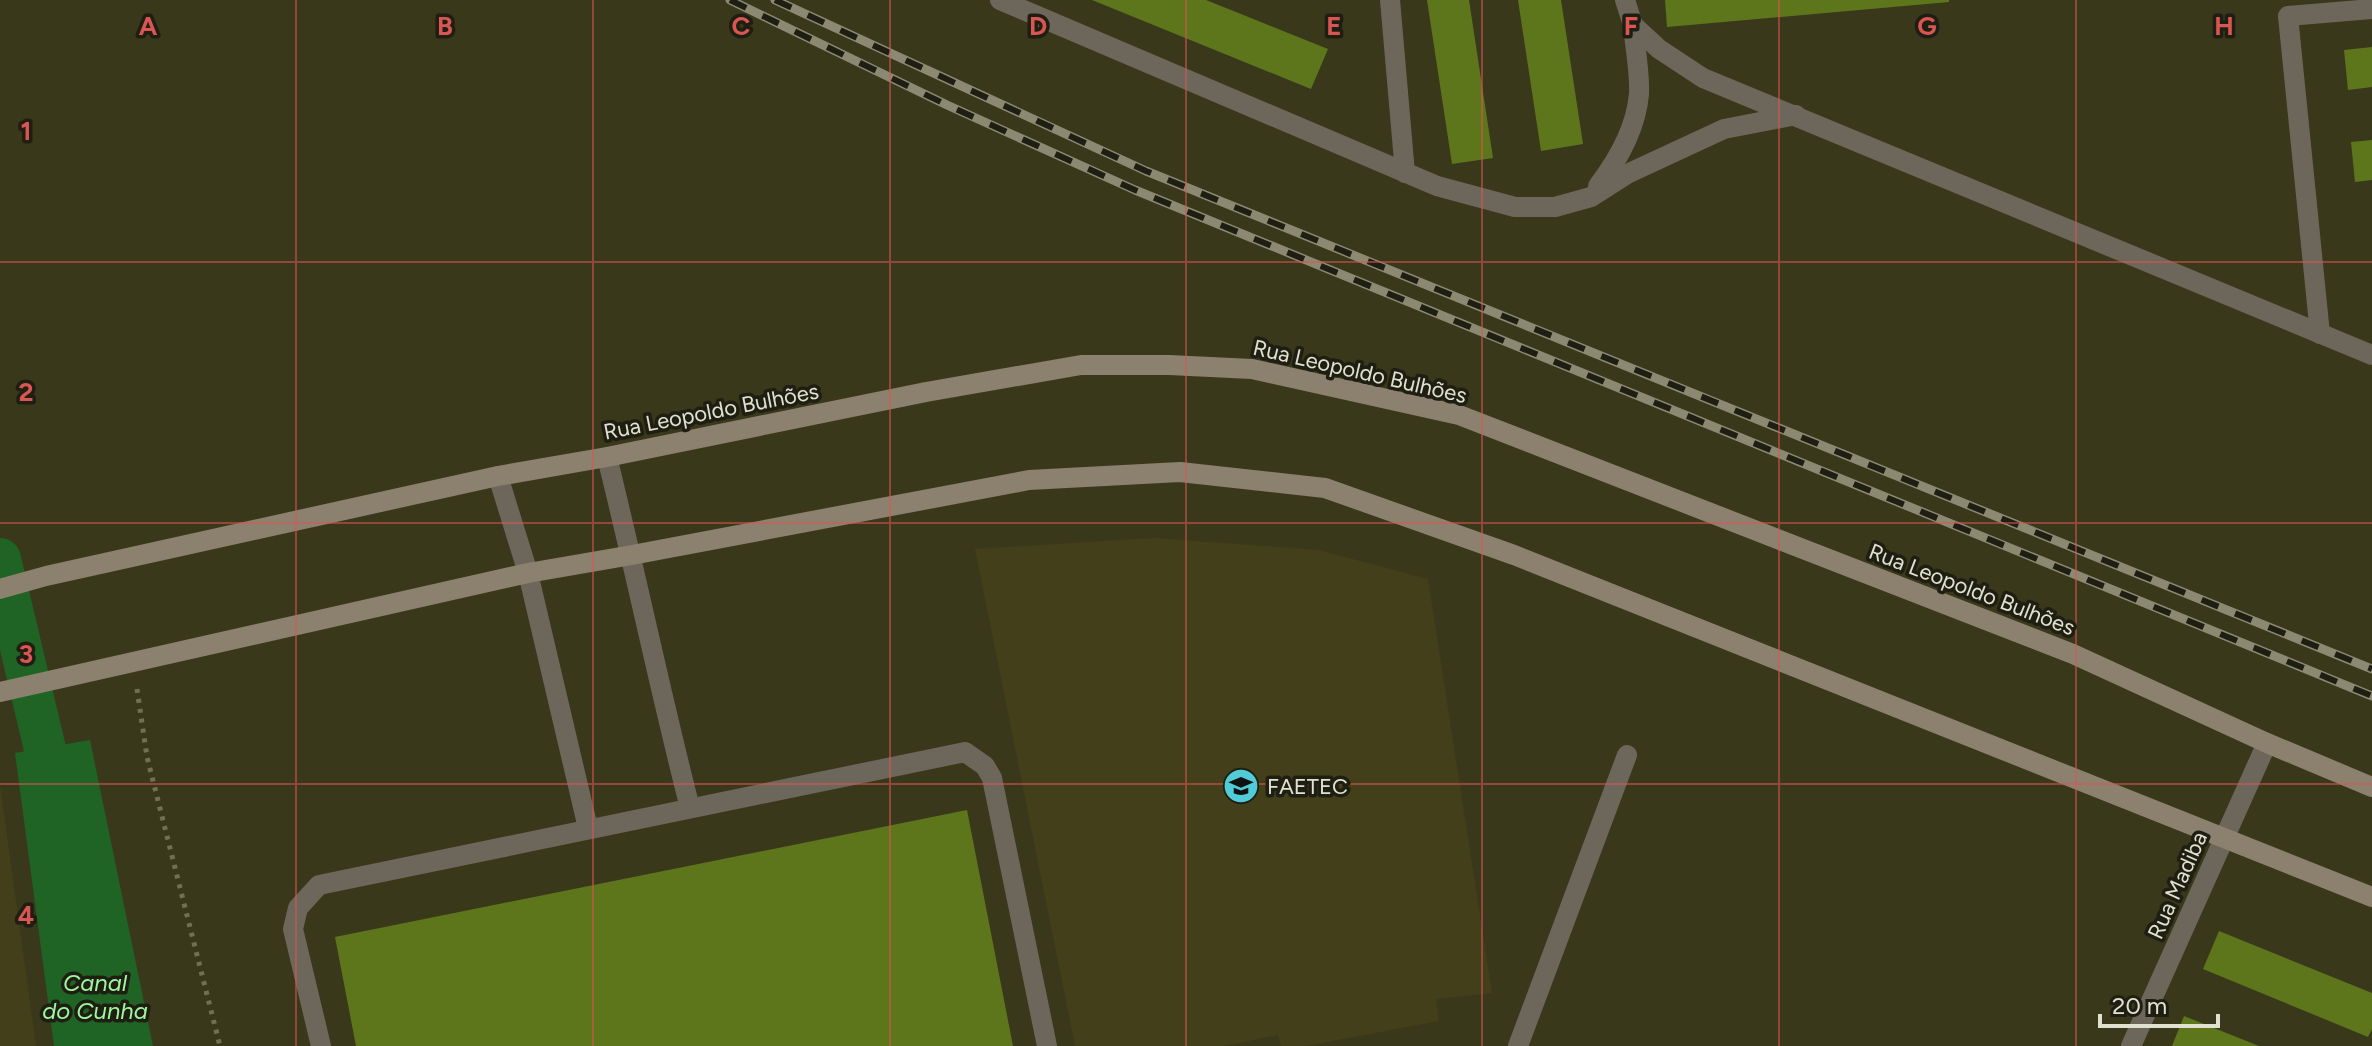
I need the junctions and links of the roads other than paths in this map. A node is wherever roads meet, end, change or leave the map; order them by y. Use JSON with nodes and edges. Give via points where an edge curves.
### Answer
{"nodes":[{"id":1,"x":1000,"y":0,"type":"edge"},
{"id":2,"x":1390,"y":0,"type":"edge"},
{"id":3,"x":1626,"y":1,"type":"edge"},
{"id":4,"x":2287,"y":8,"type":"edge"},
{"id":5,"x":2372,"y":9,"type":"edge"},
{"id":6,"x":1633,"y":25,"type":"junction"},
{"id":7,"x":1796,"y":115,"type":"junction"},
{"id":8,"x":1405,"y":173,"type":"junction"},
{"id":9,"x":1591,"y":197,"type":"junction"},
{"id":10,"x":2320,"y":334,"type":"junction"},
{"id":11,"x":2372,"y":355,"type":"edge"},
{"id":12,"x":607,"y":457,"type":"junction"},
{"id":13,"x":498,"y":476,"type":"junction"},
{"id":14,"x":632,"y":555,"type":"junction"},
{"id":15,"x":528,"y":573,"type":"junction"},
{"id":16,"x":0,"y":589,"type":"edge"},
{"id":17,"x":0,"y":692,"type":"edge"},
{"id":18,"x":2267,"y":743,"type":"junction"},
{"id":19,"x":1627,"y":755,"type":"dead end"},
{"id":20,"x":2372,"y":787,"type":"edge"},
{"id":21,"x":690,"y":808,"type":"junction"},
{"id":22,"x":588,"y":828,"type":"junction"},
{"id":23,"x":2225,"y":836,"type":"junction"},
{"id":24,"x":2372,"y":897,"type":"edge"},
{"id":25,"x":321,"y":1046,"type":"edge"},
{"id":26,"x":1047,"y":1046,"type":"edge"},
{"id":27,"x":1518,"y":1046,"type":"edge"},
{"id":28,"x":2131,"y":1046,"type":"edge"}],
"edges":[{"from":1,"to":8,"type":"street"},
{"from":2,"to":8,"type":"street"},
{"from":3,"to":6,"type":"street"},
{"from":4,"to":5,"type":"street"},
{"from":4,"to":10,"type":"street"},
{"from":6,"to":7,"type":"street","via":[[1703,78]]},
{"from":6,"to":9,"type":"street","via":[[1639,94],[1632,127]]},
{"from":7,"to":9,"type":"street","via":[[1724,129],[1627,174]]},
{"from":7,"to":10,"type":"street"},
{"from":8,"to":9,"type":"street","via":[[1515,207],[1555,207]]},
{"from":10,"to":11,"type":"street"},
{"from":12,"to":13,"type":"main road","name":"Rua Leopoldo Bulhões"},
{"from":12,"to":14,"type":"street"},
{"from":12,"to":18,"type":"main road","name":"Rua Leopoldo Bulhões","via":[[1081,365],[1252,369],[1459,415],[2073,654]]},
{"from":13,"to":15,"type":"street"},
{"from":13,"to":16,"type":"main road","name":"Rua Leopoldo Bulhões"},
{"from":14,"to":15,"type":"main road"},
{"from":14,"to":21,"type":"street"},
{"from":14,"to":23,"type":"main road","via":[[1029,480],[1180,472],[1325,488],[1514,555]]},
{"from":15,"to":17,"type":"main road"},
{"from":15,"to":22,"type":"street"},
{"from":18,"to":20,"type":"main road","name":"Rua Leopoldo Bulhões"},
{"from":18,"to":23,"type":"street","name":"Rua Madiba"},
{"from":19,"to":27,"type":"street"},
{"from":21,"to":22,"type":"street"},
{"from":21,"to":26,"type":"street","via":[[965,752],[976,758],[992,778]]},
{"from":22,"to":25,"type":"street","via":[[319,885],[298,908],[293,929]]},
{"from":23,"to":24,"type":"main road"},
{"from":23,"to":28,"type":"street","name":"Rua Madiba"}]}
